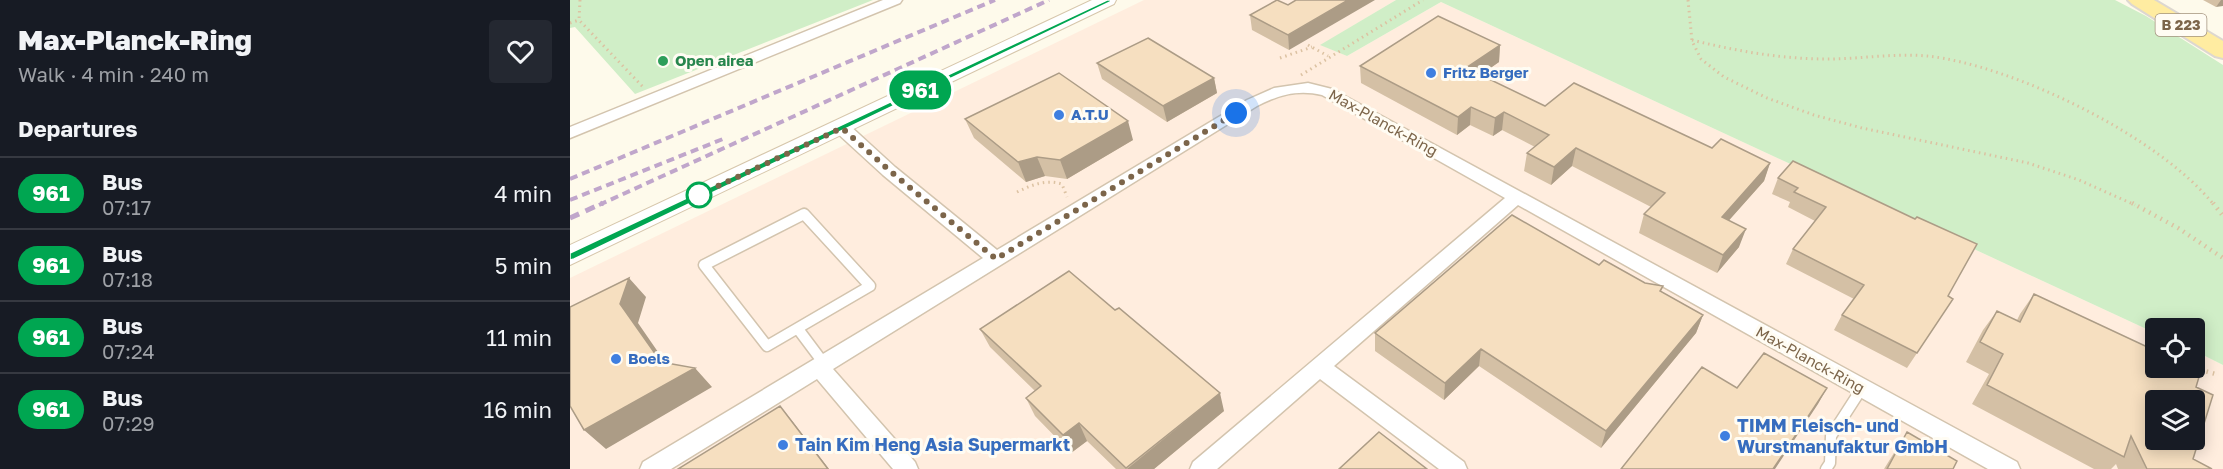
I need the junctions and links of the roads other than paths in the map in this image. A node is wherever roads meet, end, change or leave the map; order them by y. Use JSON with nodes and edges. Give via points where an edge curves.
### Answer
{"nodes":[{"id":1,"x":895,"y":0,"type":"edge"},
{"id":2,"x":1107,"y":0,"type":"edge"},
{"id":3,"x":2139,"y":0,"type":"edge"},
{"id":4,"x":2158,"y":0,"type":"edge"},
{"id":5,"x":2223,"y":40,"type":"edge"},
{"id":6,"x":2223,"y":51,"type":"edge"},
{"id":7,"x":842,"y":128,"type":"junction"},
{"id":8,"x":570,"y":133,"type":"edge"},
{"id":9,"x":1518,"y":197,"type":"junction"},
{"id":10,"x":570,"y":256,"type":"edge"},
{"id":11,"x":996,"y":259,"type":"junction"},
{"id":12,"x":798,"y":329,"type":"junction"},
{"id":13,"x":822,"y":366,"type":"junction"},
{"id":14,"x":1320,"y":368,"type":"junction"},
{"id":15,"x":1862,"y":388,"type":"junction"},
{"id":16,"x":651,"y":469,"type":"edge"},
{"id":17,"x":907,"y":469,"type":"edge"},
{"id":18,"x":1202,"y":469,"type":"edge"},
{"id":19,"x":1456,"y":469,"type":"edge"},
{"id":20,"x":1826,"y":469,"type":"edge"},
{"id":21,"x":2009,"y":469,"type":"edge"}],
"edges":[{"from":1,"to":8,"type":"street"},
{"from":2,"to":7,"type":"main road"},
{"from":3,"to":6,"type":"main road","number":"B 223"},
{"from":4,"to":5,"type":"main road","number":"B 223"},
{"from":7,"to":10,"type":"main road"},
{"from":7,"to":11,"type":"street"},
{"from":9,"to":11,"type":"street","name":"Max-Planck-Ring","via":[[1327,92],[1292,88],[1257,100]]},
{"from":9,"to":14,"type":"street"},
{"from":9,"to":15,"type":"street","name":"Max-Planck-Ring"},
{"from":11,"to":13,"type":"street","name":"Max-Planck-Ring"},
{"from":12,"to":12,"type":"lane","via":[[870,286],[804,214],[704,265],[767,346]]},
{"from":12,"to":13,"type":"lane"},
{"from":13,"to":16,"type":"street","name":"Max-Planck-Ring"},
{"from":13,"to":17,"type":"street"},
{"from":14,"to":18,"type":"street"},
{"from":14,"to":19,"type":"street"},
{"from":15,"to":20,"type":"lane","via":[[1831,436],[1830,463]]},
{"from":15,"to":21,"type":"street","name":"Max-Planck-Ring"}]}
